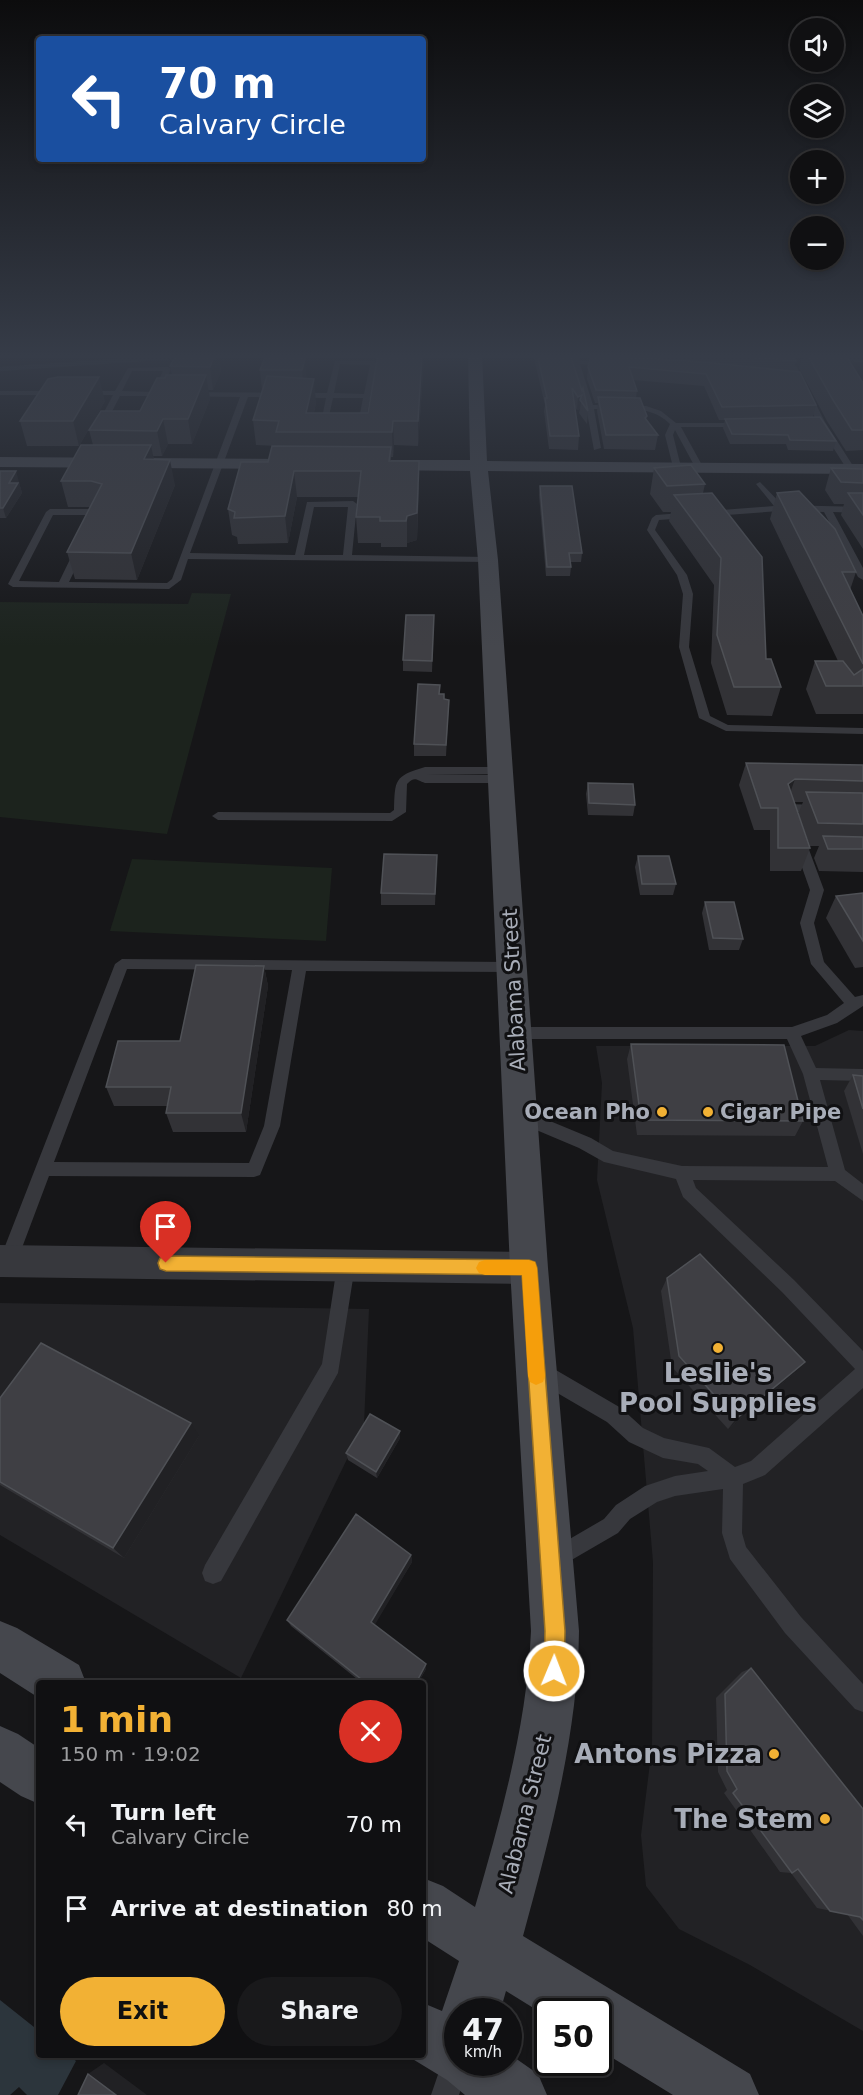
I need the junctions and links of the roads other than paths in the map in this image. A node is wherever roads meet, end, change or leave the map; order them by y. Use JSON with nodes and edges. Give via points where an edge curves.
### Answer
{"nodes":[{"id":1,"x":223,"y":452,"type":"edge"},
{"id":2,"x":479,"y":452,"type":"edge"},
{"id":3,"x":673,"y":452,"type":"edge"},
{"id":4,"x":692,"y":452,"type":"edge"},
{"id":5,"x":844,"y":452,"type":"edge"},
{"id":6,"x":0,"y":462,"type":"edge"},
{"id":7,"x":218,"y":464,"type":"junction"},
{"id":8,"x":307,"y":464,"type":"edge"},
{"id":9,"x":355,"y":465,"type":"edge"},
{"id":10,"x":479,"y":465,"type":"junction"},
{"id":11,"x":677,"y":467,"type":"junction"},
{"id":12,"x":699,"y":468,"type":"junction"},
{"id":13,"x":857,"y":469,"type":"edge"},
{"id":14,"x":760,"y":484,"type":"dead end"},
{"id":15,"x":780,"y":508,"type":"junction"},
{"id":16,"x":827,"y":509,"type":"junction"},
{"id":17,"x":863,"y":510,"type":"edge"},
{"id":18,"x":87,"y":534,"type":"edge"},
{"id":19,"x":82,"y":544,"type":"edge"},
{"id":20,"x":185,"y":556,"type":"junction"},
{"id":21,"x":299,"y":558,"type":"junction"},
{"id":22,"x":346,"y":558,"type":"junction"},
{"id":23,"x":488,"y":560,"type":"junction"},
{"id":24,"x":863,"y":578,"type":"edge"},
{"id":25,"x":62,"y":586,"type":"junction"},
{"id":26,"x":863,"y":731,"type":"edge"},
{"id":27,"x":501,"y":775,"type":"junction"},
{"id":28,"x":831,"y":809,"type":"edge"},
{"id":29,"x":218,"y":816,"type":"dead end"},
{"id":30,"x":300,"y":966,"type":"junction"},
{"id":31,"x":512,"y":967,"type":"junction"},
{"id":32,"x":858,"y":1002,"type":"edge"},
{"id":33,"x":517,"y":1033,"type":"junction"},
{"id":34,"x":792,"y":1033,"type":"junction"},
{"id":35,"x":811,"y":1074,"type":"junction"},
{"id":36,"x":863,"y":1075,"type":"edge"},
{"id":37,"x":521,"y":1116,"type":"junction"},
{"id":38,"x":44,"y":1169,"type":"junction"},
{"id":39,"x":682,"y":1173,"type":"junction"},
{"id":40,"x":838,"y":1174,"type":"junction"},
{"id":41,"x":863,"y":1194,"type":"edge"},
{"id":42,"x":4,"y":1261,"type":"edge"},
{"id":43,"x":346,"y":1266,"type":"junction"},
{"id":44,"x":529,"y":1268,"type":"junction"},
{"id":45,"x":863,"y":1364,"type":"edge"},
{"id":46,"x":536,"y":1369,"type":"junction"},
{"id":47,"x":863,"y":1375,"type":"edge"},
{"id":48,"x":734,"y":1478,"type":"junction"},
{"id":49,"x":550,"y":1561,"type":"junction"},
{"id":50,"x":213,"y":1574,"type":"dead end"},
{"id":51,"x":0,"y":1645,"type":"edge"},
{"id":52,"x":56,"y":1680,"type":"edge"},
{"id":53,"x":863,"y":1701,"type":"edge"},
{"id":54,"x":0,"y":1752,"type":"edge"},
{"id":55,"x":36,"y":1776,"type":"edge"},
{"id":56,"x":426,"y":1908,"type":"edge"},
{"id":57,"x":492,"y":1948,"type":"junction"},
{"id":58,"x":476,"y":1998,"type":"edge"},
{"id":59,"x":570,"y":1998,"type":"edge"},
{"id":60,"x":612,"y":2024,"type":"edge"},
{"id":61,"x":426,"y":2034,"type":"edge"},
{"id":62,"x":444,"y":2046,"type":"edge"},
{"id":63,"x":451,"y":2076,"type":"edge"},
{"id":64,"x":489,"y":2076,"type":"edge"},
{"id":65,"x":445,"y":2095,"type":"edge"},
{"id":66,"x":517,"y":2095,"type":"edge"},
{"id":67,"x":729,"y":2095,"type":"edge"}],
"edges":[{"from":1,"to":7,"type":"lane"},
{"from":2,"to":10,"type":"main road","name":"Alabama Street"},
{"from":3,"to":11,"type":"lane"},
{"from":4,"to":12,"type":"lane"},
{"from":5,"to":13,"type":"lane"},
{"from":6,"to":7,"type":"main road"},
{"from":7,"to":8,"type":"main road"},
{"from":7,"to":20,"type":"lane"},
{"from":9,"to":10,"type":"main road"},
{"from":10,"to":11,"type":"main road"},
{"from":10,"to":23,"type":"main road","name":"Alabama Street"},
{"from":11,"to":12,"type":"main road"},
{"from":12,"to":13,"type":"main road"},
{"from":14,"to":15,"type":"lane"},
{"from":15,"to":16,"type":"lane"},
{"from":15,"to":26,"type":"lane","via":[[656,518],[651,530],[682,575],[688,594],[684,647],[705,718],[726,728]]},
{"from":16,"to":17,"type":"lane"},
{"from":16,"to":24,"type":"lane"},
{"from":18,"to":25,"type":"lane","via":[[98,512],[50,512],[13,584]]},
{"from":19,"to":25,"type":"lane"},
{"from":20,"to":21,"type":"lane"},
{"from":20,"to":25,"type":"lane","via":[[176,580],[169,586]]},
{"from":21,"to":22,"type":"lane"},
{"from":21,"to":22,"type":"lane","via":[[310,504],[353,504]]},
{"from":22,"to":23,"type":"lane"},
{"from":23,"to":27,"type":"main road","name":"Alabama Street"},
{"from":27,"to":29,"type":"lane","via":[[425,771],[408,776],[401,783],[400,812],[392,817]]},
{"from":27,"to":31,"type":"main road","name":"Alabama Street"},
{"from":28,"to":32,"type":"lane","via":[[787,808],[810,852],[817,890],[807,923],[818,964]]},
{"from":30,"to":31,"type":"lane"},
{"from":30,"to":38,"type":"lane","via":[[122,964]]},
{"from":30,"to":38,"type":"lane","via":[[272,1126],[254,1170]]},
{"from":31,"to":33,"type":"main road","name":"Alabama Street"},
{"from":32,"to":34,"type":"lane","via":[[832,1019]]},
{"from":33,"to":34,"type":"lane"},
{"from":33,"to":37,"type":"main road","name":"Alabama Street"},
{"from":34,"to":35,"type":"lane"},
{"from":35,"to":36,"type":"lane"},
{"from":35,"to":40,"type":"lane"},
{"from":37,"to":39,"type":"lane","via":[[610,1157]]},
{"from":37,"to":44,"type":"main road","name":"Alabama Street"},
{"from":38,"to":42,"type":"lane"},
{"from":39,"to":40,"type":"lane"},
{"from":39,"to":45,"type":"lane","via":[[689,1192],[789,1286]]},
{"from":40,"to":41,"type":"lane"},
{"from":42,"to":43,"type":"street"},
{"from":43,"to":44,"type":"street"},
{"from":43,"to":50,"type":"lane","via":[[331,1366]]},
{"from":44,"to":46,"type":"main road","name":"Alabama Street"},
{"from":46,"to":48,"type":"lane","via":[[614,1415],[636,1435],[663,1448],[702,1455]]},
{"from":46,"to":49,"type":"main road","name":"Alabama Street"},
{"from":47,"to":48,"type":"lane","via":[[758,1468]]},
{"from":48,"to":49,"type":"lane","via":[[652,1493],[623,1512],[611,1526]]},
{"from":48,"to":53,"type":"lane","via":[[732,1533],[737,1552],[793,1624]]},
{"from":49,"to":57,"type":"main road","name":"Alabama Street","via":[[555,1651],[546,1734]]},
{"from":51,"to":52,"type":"main road"},
{"from":54,"to":55,"type":"main road"},
{"from":56,"to":57,"type":"main road"},
{"from":57,"to":58,"type":"main road","name":"Alabama Street"},
{"from":57,"to":59,"type":"main road"},
{"from":60,"to":67,"type":"main road"},
{"from":61,"to":62,"type":"main road"},
{"from":63,"to":65,"type":"lane"},
{"from":64,"to":66,"type":"main road"}]}
